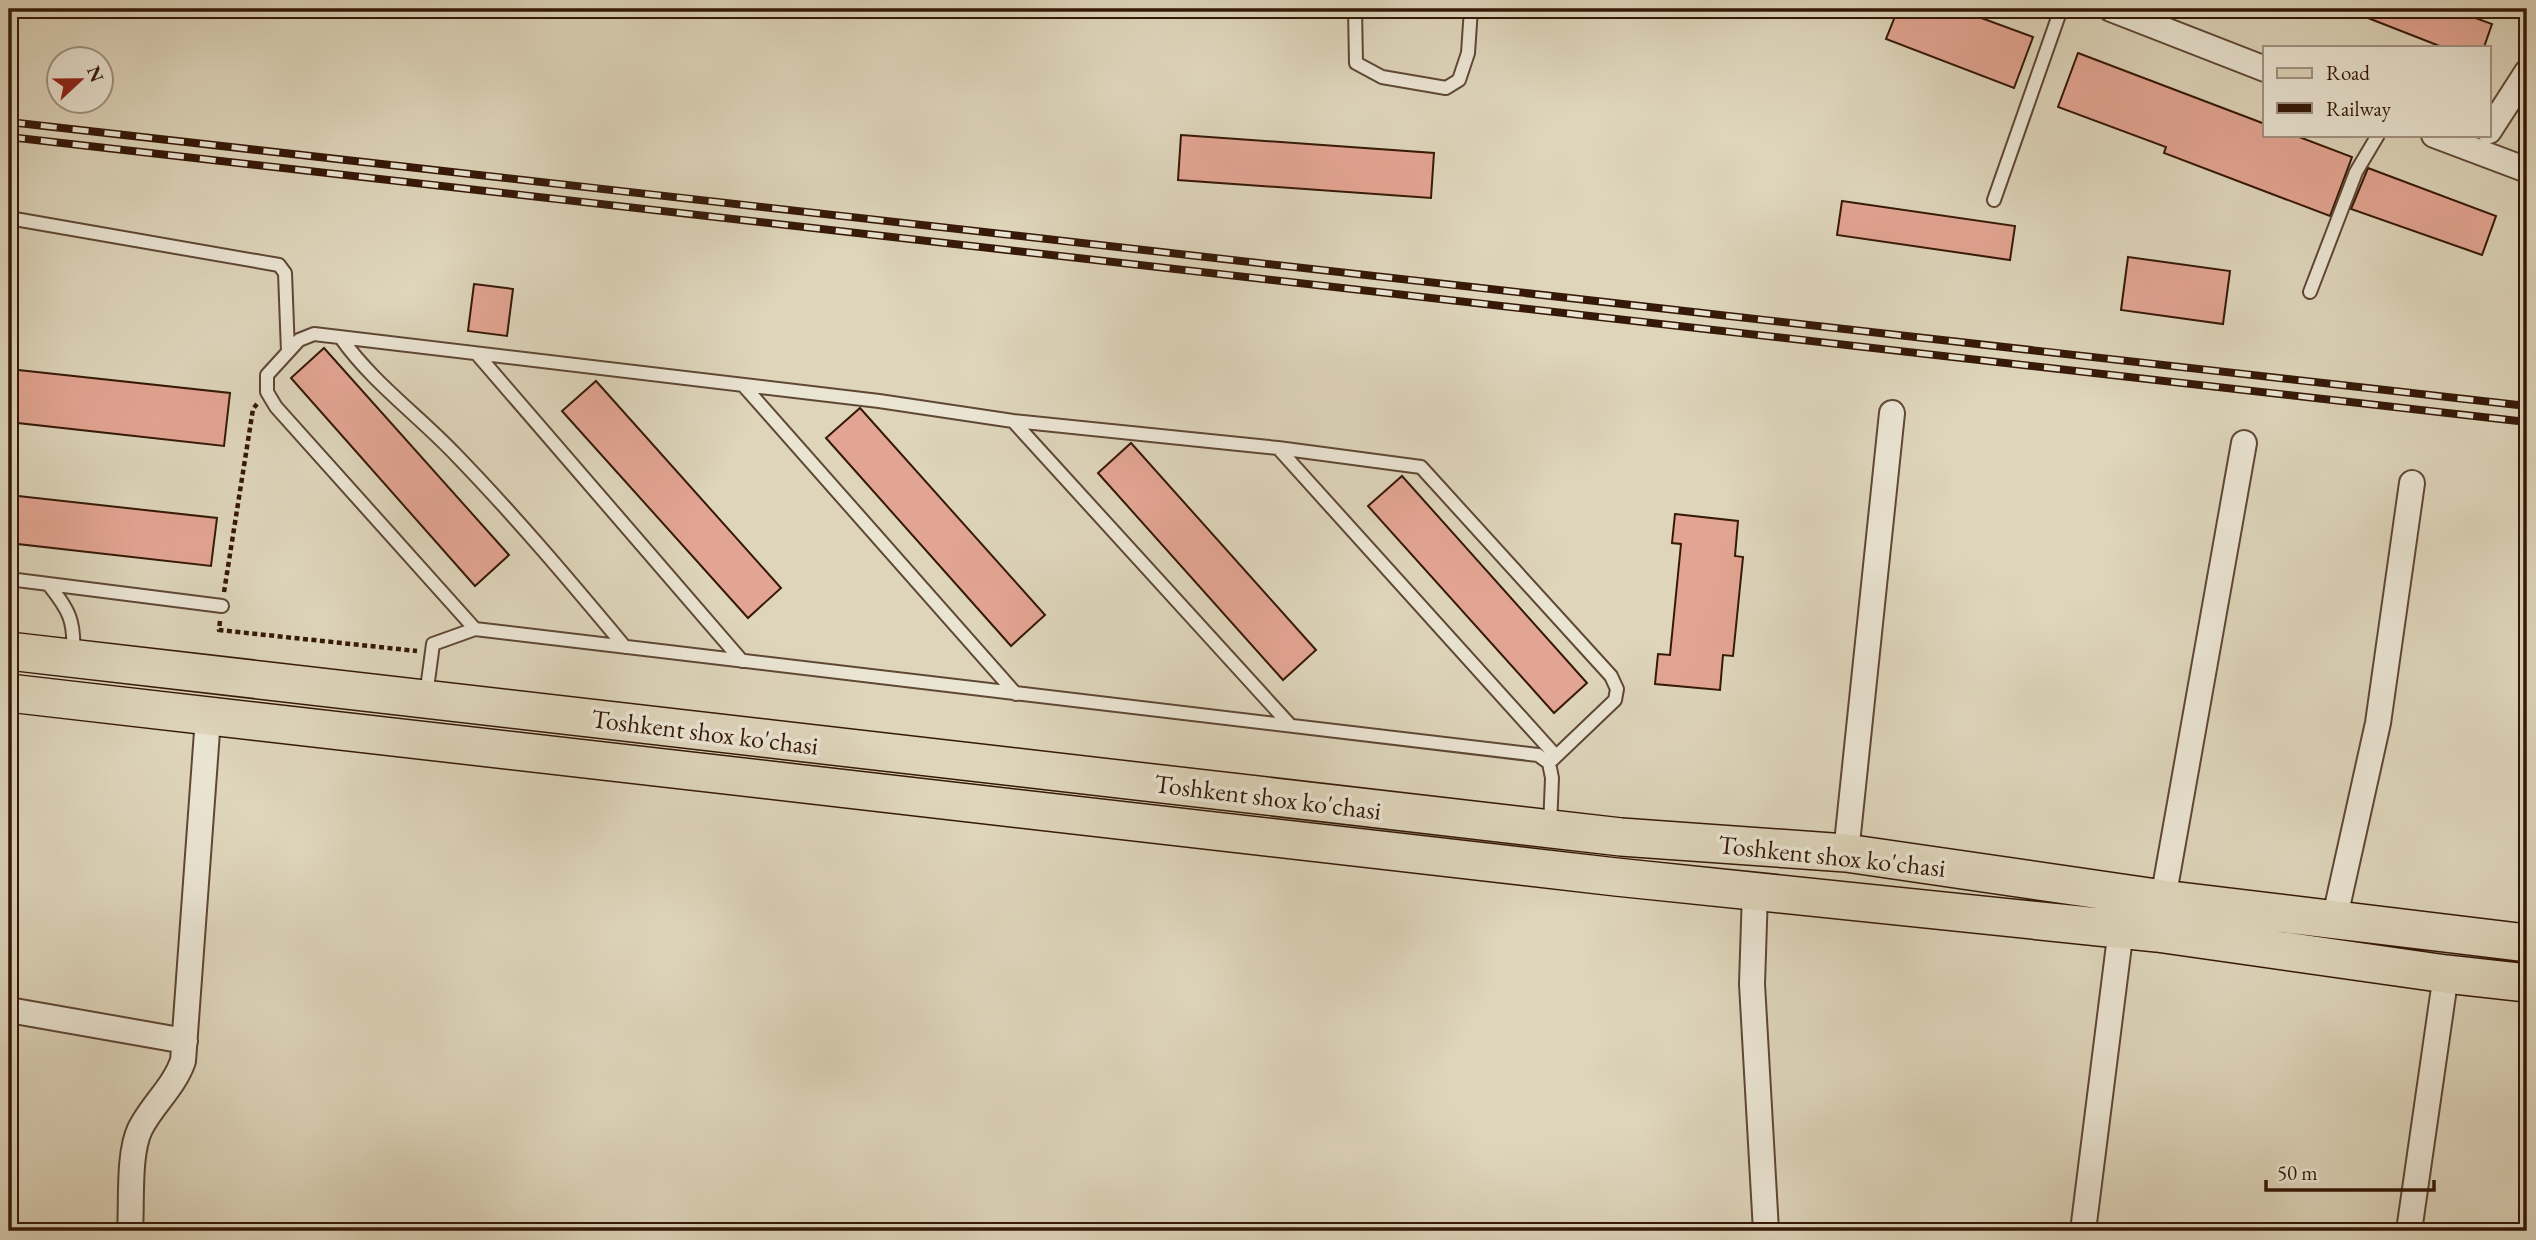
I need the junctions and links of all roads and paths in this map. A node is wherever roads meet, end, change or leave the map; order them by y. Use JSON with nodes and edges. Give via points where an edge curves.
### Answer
{"nodes":[{"id":1,"x":1355,"y":9,"type":"edge"},
{"id":2,"x":1471,"y":9,"type":"edge"},
{"id":3,"x":2061,"y":9,"type":"edge"},
{"id":4,"x":2111,"y":9,"type":"edge"},
{"id":5,"x":2263,"y":68,"type":"edge"},
{"id":6,"x":2527,"y":72,"type":"edge"},
{"id":7,"x":2490,"y":130,"type":"edge"},
{"id":8,"x":2377,"y":136,"type":"edge"},
{"id":9,"x":2446,"y":136,"type":"edge"},
{"id":10,"x":2484,"y":139,"type":"edge"},
{"id":11,"x":2527,"y":170,"type":"edge"},
{"id":12,"x":1994,"y":200,"type":"dead end"},
{"id":13,"x":9,"y":218,"type":"edge"},
{"id":14,"x":2310,"y":292,"type":"dead end"},
{"id":15,"x":341,"y":338,"type":"junction"},
{"id":16,"x":288,"y":352,"type":"junction"},
{"id":17,"x":477,"y":354,"type":"junction"},
{"id":18,"x":743,"y":385,"type":"junction"},
{"id":19,"x":267,"y":392,"type":"junction"},
{"id":20,"x":1892,"y":413,"type":"dead end"},
{"id":21,"x":1013,"y":421,"type":"junction"},
{"id":22,"x":2244,"y":443,"type":"dead end"},
{"id":23,"x":1278,"y":448,"type":"junction"},
{"id":24,"x":2412,"y":484,"type":"dead end"},
{"id":25,"x":9,"y":579,"type":"edge"},
{"id":26,"x":49,"y":584,"type":"junction"},
{"id":27,"x":222,"y":606,"type":"junction"},
{"id":28,"x":475,"y":629,"type":"junction"},
{"id":29,"x":625,"y":647,"type":"junction"},
{"id":30,"x":9,"y":651,"type":"edge"},
{"id":31,"x":432,"y":653,"type":"junction"},
{"id":32,"x":73,"y":659,"type":"junction"},
{"id":33,"x":742,"y":661,"type":"junction"},
{"id":34,"x":9,"y":693,"type":"edge"},
{"id":35,"x":1016,"y":694,"type":"junction"},
{"id":36,"x":425,"y":699,"type":"junction"},
{"id":37,"x":208,"y":718,"type":"junction"},
{"id":38,"x":1290,"y":724,"type":"junction"},
{"id":39,"x":1553,"y":759,"type":"junction"},
{"id":40,"x":1550,"y":829,"type":"junction"},
{"id":41,"x":1621,"y":837,"type":"junction"},
{"id":42,"x":1846,"y":853,"type":"junction"},
{"id":43,"x":1616,"y":877,"type":"junction"},
{"id":44,"x":1755,"y":892,"type":"junction"},
{"id":45,"x":2163,"y":899,"type":"junction"},
{"id":46,"x":2334,"y":921,"type":"junction"},
{"id":47,"x":2121,"y":929,"type":"junction"},
{"id":48,"x":2526,"y":936,"type":"edge"},
{"id":49,"x":2446,"y":974,"type":"junction"},
{"id":50,"x":2527,"y":983,"type":"edge"},
{"id":51,"x":9,"y":1010,"type":"edge"},
{"id":52,"x":185,"y":1041,"type":"junction"},
{"id":53,"x":130,"y":1231,"type":"edge"},
{"id":54,"x":1766,"y":1231,"type":"edge"},
{"id":55,"x":2083,"y":1231,"type":"edge"},
{"id":56,"x":2409,"y":1231,"type":"edge"}],
"edges":[{"from":1,"to":2,"type":"lane","via":[[1356,63],[1382,77],[1446,88],[1459,80],[1468,53]]},
{"from":3,"to":12,"type":"lane"},
{"from":4,"to":5,"type":"street"},
{"from":6,"to":7,"type":"street"},
{"from":8,"to":14,"type":"lane","via":[[2356,172]]},
{"from":9,"to":10,"type":"street"},
{"from":10,"to":11,"type":"street"},
{"from":13,"to":16,"type":"lane","via":[[271,261],[285,273]]},
{"from":15,"to":16,"type":"lane","via":[[314,334],[299,340]]},
{"from":15,"to":17,"type":"lane"},
{"from":15,"to":29,"type":"lane","via":[[362,368],[454,452],[532,536]]},
{"from":16,"to":19,"type":"lane","via":[[267,375]]},
{"from":17,"to":18,"type":"lane"},
{"from":17,"to":33,"type":"lane"},
{"from":18,"to":21,"type":"lane"},
{"from":18,"to":35,"type":"lane"},
{"from":19,"to":27,"type":"path","via":[[253,409]]},
{"from":19,"to":28,"type":"lane"},
{"from":20,"to":42,"type":"street"},
{"from":21,"to":23,"type":"lane"},
{"from":21,"to":38,"type":"lane"},
{"from":22,"to":45,"type":"street"},
{"from":23,"to":39,"type":"lane"},
{"from":23,"to":39,"type":"lane","via":[[1421,467],[1611,676],[1617,689],[1615,700]]},
{"from":24,"to":46,"type":"street","via":[[2378,723]]},
{"from":25,"to":26,"type":"lane"},
{"from":26,"to":27,"type":"lane"},
{"from":26,"to":32,"type":"lane","via":[[68,608],[74,631]]},
{"from":27,"to":31,"type":"path","via":[[219,630]]},
{"from":28,"to":29,"type":"lane"},
{"from":28,"to":31,"type":"lane","via":[[433,644]]},
{"from":29,"to":33,"type":"lane"},
{"from":30,"to":32,"type":"main road","name":"Toshkent shox ko'chasi"},
{"from":31,"to":36,"type":"lane"},
{"from":32,"to":36,"type":"main road","name":"Toshkent shox ko'chasi"},
{"from":33,"to":35,"type":"lane"},
{"from":34,"to":37,"type":"main road","name":"Toshkent shox ko'chasi"},
{"from":35,"to":38,"type":"lane"},
{"from":36,"to":40,"type":"main road","name":"Toshkent shox ko'chasi"},
{"from":37,"to":43,"type":"main road","name":"Toshkent shox ko'chasi"},
{"from":37,"to":52,"type":"street"},
{"from":38,"to":39,"type":"lane"},
{"from":39,"to":40,"type":"lane"},
{"from":40,"to":41,"type":"main road","name":"Toshkent shox ko'chasi"},
{"from":41,"to":42,"type":"main road","name":"Toshkent shox ko'chasi"},
{"from":41,"to":43,"type":"main road"},
{"from":42,"to":45,"type":"main road","name":"Toshkent shox ko'chasi"},
{"from":43,"to":44,"type":"main road","name":"Toshkent shox ko'chasi"},
{"from":44,"to":47,"type":"main road","name":"Toshkent shox ko'chasi"},
{"from":44,"to":54,"type":"street","via":[[1752,984]]},
{"from":45,"to":46,"type":"main road","name":"Toshkent shox ko'chasi"},
{"from":46,"to":48,"type":"main road","name":"Toshkent shox ko'chasi"},
{"from":47,"to":49,"type":"main road","name":"Toshkent shox ko'chasi"},
{"from":47,"to":55,"type":"street"},
{"from":49,"to":50,"type":"main road","name":"Toshkent shox ko'chasi"},
{"from":49,"to":56,"type":"street"},
{"from":51,"to":52,"type":"street"},
{"from":52,"to":53,"type":"street","via":[[179,1073],[140,1129]]}]}
